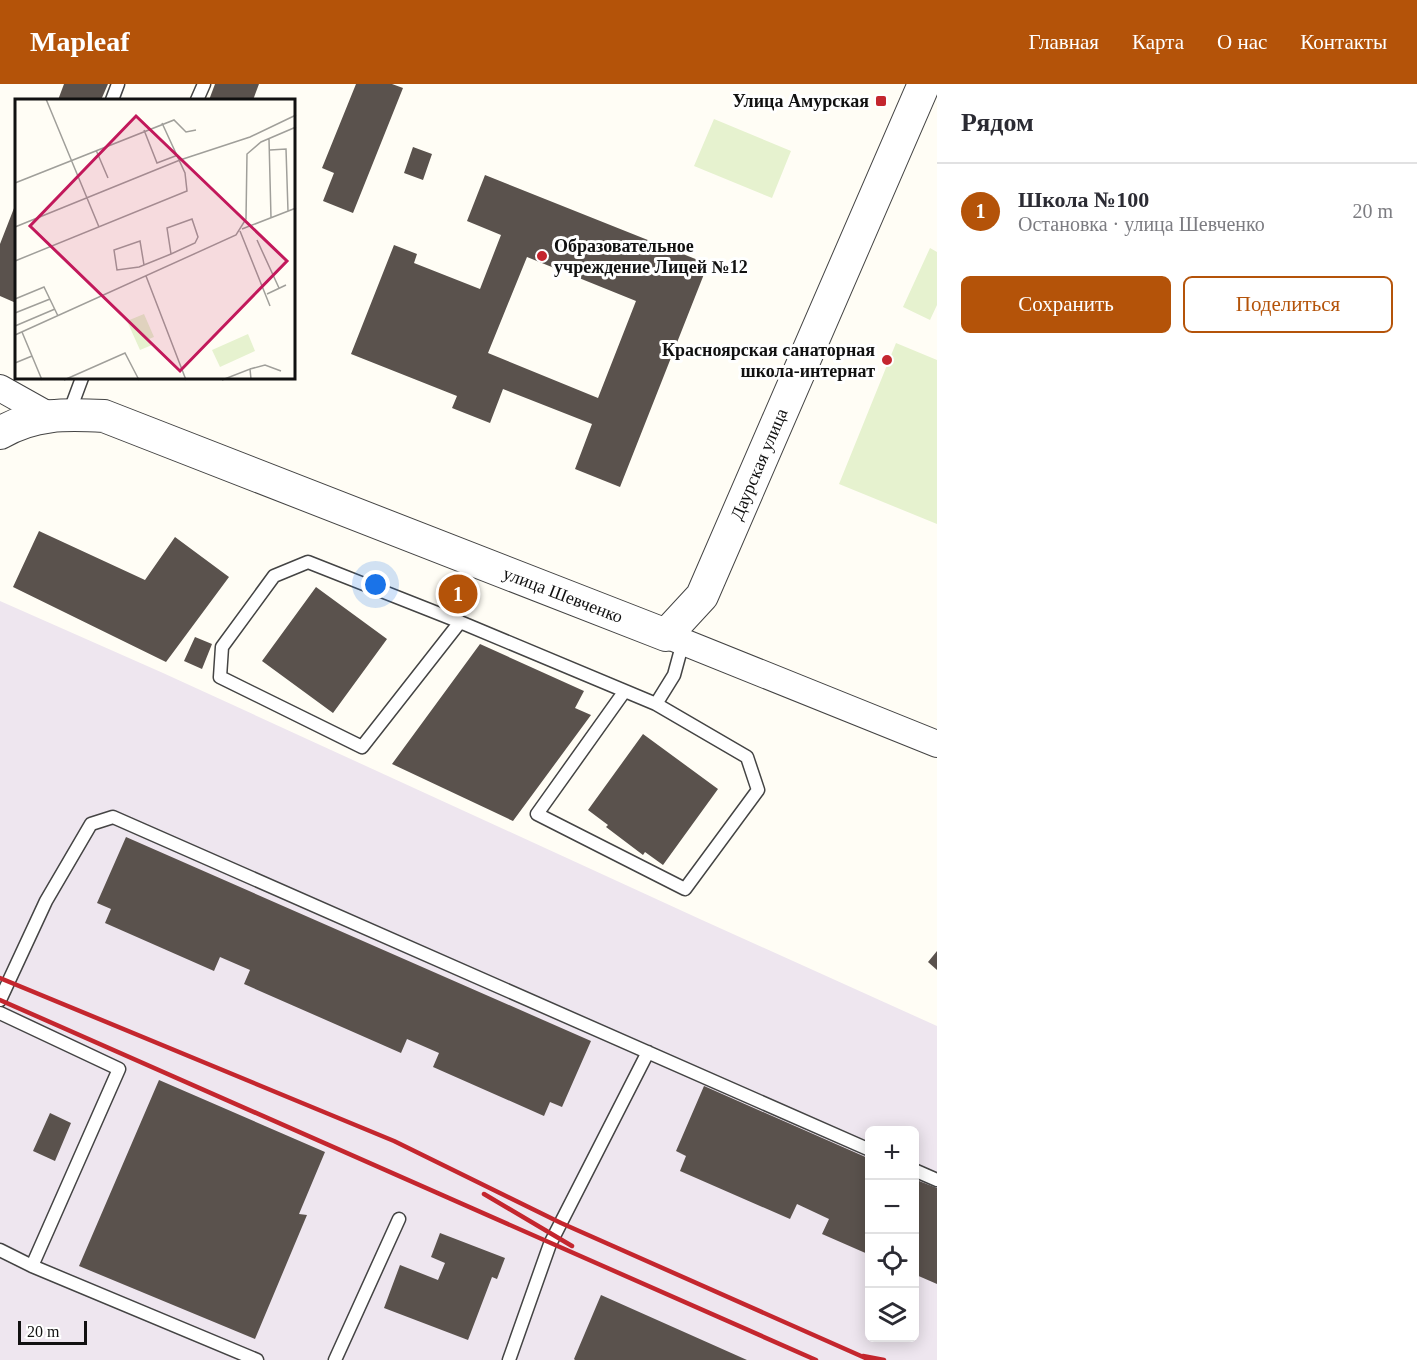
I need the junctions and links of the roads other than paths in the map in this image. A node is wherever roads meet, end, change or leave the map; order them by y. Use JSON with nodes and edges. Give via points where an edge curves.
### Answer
{"nodes":[{"id":1,"x":118,"y":84,"type":"edge"},
{"id":2,"x":204,"y":84,"type":"edge"},
{"id":3,"x":924,"y":84,"type":"edge"},
{"id":4,"x":112,"y":99,"type":"edge"},
{"id":5,"x":197,"y":99,"type":"edge"},
{"id":6,"x":81,"y":380,"type":"edge"},
{"id":7,"x":0,"y":388,"type":"edge"},
{"id":8,"x":60,"y":415,"type":"junction"},
{"id":9,"x":0,"y":433,"type":"edge"},
{"id":10,"x":460,"y":622,"type":"junction"},
{"id":11,"x":674,"y":639,"type":"junction"},
{"id":12,"x":624,"y":692,"type":"junction"},
{"id":13,"x":656,"y":704,"type":"junction"},
{"id":14,"x":937,"y":744,"type":"edge"},
{"id":15,"x":0,"y":1000,"type":"edge"},
{"id":16,"x":0,"y":1013,"type":"edge"},
{"id":17,"x":648,"y":1052,"type":"junction"},
{"id":18,"x":865,"y":1148,"type":"edge"},
{"id":19,"x":919,"y":1172,"type":"edge"},
{"id":20,"x":937,"y":1180,"type":"edge"},
{"id":21,"x":399,"y":1220,"type":"dead end"},
{"id":22,"x":0,"y":1250,"type":"edge"},
{"id":23,"x":32,"y":1266,"type":"junction"},
{"id":24,"x":257,"y":1360,"type":"edge"},
{"id":25,"x":335,"y":1360,"type":"edge"},
{"id":26,"x":509,"y":1360,"type":"edge"}],
"edges":[{"from":1,"to":4,"type":"lane"},
{"from":2,"to":5,"type":"lane"},
{"from":3,"to":11,"type":"street","name":"Даурская улица","via":[[702,596]]},
{"from":6,"to":8,"type":"lane"},
{"from":7,"to":8,"type":"street","name":"улица Шевченко"},
{"from":8,"to":9,"type":"street","name":"улица Шевченко","via":[[19,422]]},
{"from":8,"to":11,"type":"street","name":"улица Шевченко","via":[[104,416]]},
{"from":10,"to":10,"type":"lane","via":[[308,562],[274,576],[222,647],[220,677],[362,747]]},
{"from":10,"to":12,"type":"lane"},
{"from":11,"to":13,"type":"lane","via":[[674,675]]},
{"from":11,"to":14,"type":"street","name":"улица Шевченко"},
{"from":12,"to":13,"type":"lane"},
{"from":12,"to":13,"type":"lane","via":[[537,814],[685,889],[758,790],[747,757]]},
{"from":15,"to":17,"type":"lane","via":[[46,901],[91,824],[113,817]]},
{"from":16,"to":23,"type":"lane","via":[[119,1069]]},
{"from":17,"to":18,"type":"lane"},
{"from":17,"to":26,"type":"lane","via":[[550,1244]]},
{"from":19,"to":20,"type":"lane"},
{"from":21,"to":25,"type":"lane"},
{"from":22,"to":23,"type":"lane"},
{"from":23,"to":24,"type":"lane"}]}
